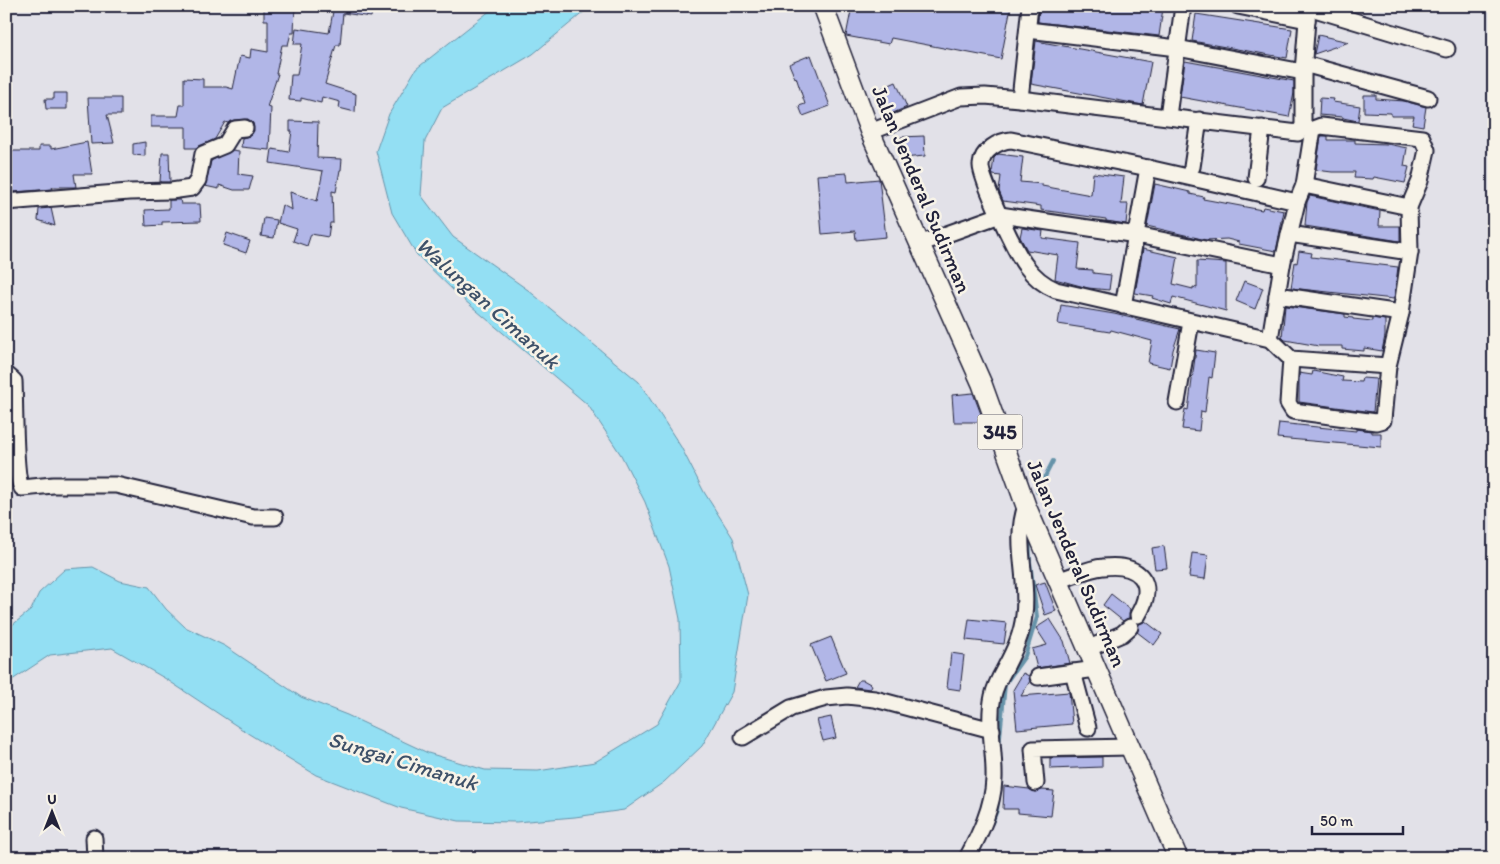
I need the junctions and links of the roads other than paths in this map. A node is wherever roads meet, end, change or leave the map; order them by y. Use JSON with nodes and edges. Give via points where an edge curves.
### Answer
{"nodes":[{"id":1,"x":823,"y":6,"type":"edge"},
{"id":2,"x":1030,"y":6,"type":"edge"},
{"id":3,"x":1183,"y":6,"type":"edge"},
{"id":4,"x":1238,"y":6,"type":"edge"},
{"id":5,"x":1308,"y":11,"type":"edge"},
{"id":6,"x":1028,"y":30,"type":"junction"},
{"id":7,"x":1177,"y":48,"type":"junction"},
{"id":8,"x":1446,"y":49,"type":"dead end"},
{"id":9,"x":1304,"y":68,"type":"junction"},
{"id":10,"x":1428,"y":98,"type":"dead end"},
{"id":11,"x":1020,"y":99,"type":"junction"},
{"id":12,"x":1168,"y":116,"type":"junction"},
{"id":13,"x":1199,"y":120,"type":"junction"},
{"id":14,"x":245,"y":128,"type":"dead end"},
{"id":15,"x":1262,"y":128,"type":"junction"},
{"id":16,"x":870,"y":132,"type":"junction"},
{"id":17,"x":1192,"y":167,"type":"dead end"},
{"id":18,"x":1148,"y":168,"type":"junction"},
{"id":19,"x":1256,"y":178,"type":"dead end"},
{"id":20,"x":1304,"y":185,"type":"junction"},
{"id":21,"x":6,"y":202,"type":"edge"},
{"id":22,"x":1297,"y":202,"type":"junction"},
{"id":23,"x":1409,"y":207,"type":"junction"},
{"id":24,"x":1000,"y":215,"type":"junction"},
{"id":25,"x":1289,"y":234,"type":"junction"},
{"id":26,"x":1136,"y":235,"type":"junction"},
{"id":27,"x":919,"y":244,"type":"junction"},
{"id":28,"x":1410,"y":252,"type":"junction"},
{"id":29,"x":1282,"y":265,"type":"junction"},
{"id":30,"x":1277,"y":295,"type":"junction"},
{"id":31,"x":1123,"y":306,"type":"junction"},
{"id":32,"x":1401,"y":313,"type":"junction"},
{"id":33,"x":1191,"y":322,"type":"junction"},
{"id":34,"x":1270,"y":339,"type":"junction"},
{"id":35,"x":1291,"y":359,"type":"junction"},
{"id":36,"x":1388,"y":366,"type":"junction"},
{"id":37,"x":6,"y":374,"type":"edge"},
{"id":38,"x":1177,"y":402,"type":"dead end"},
{"id":39,"x":1026,"y":506,"type":"junction"},
{"id":40,"x":275,"y":517,"type":"dead end"},
{"id":41,"x":1057,"y":581,"type":"junction"},
{"id":42,"x":1087,"y":649,"type":"junction"},
{"id":43,"x":1096,"y":669,"type":"junction"},
{"id":44,"x":1073,"y":672,"type":"junction"},
{"id":45,"x":1038,"y":677,"type":"dead end"},
{"id":46,"x":1088,"y":728,"type":"dead end"},
{"id":47,"x":992,"y":730,"type":"junction"},
{"id":48,"x":743,"y":737,"type":"dead end"},
{"id":49,"x":1130,"y":748,"type":"junction"},
{"id":50,"x":1036,"y":782,"type":"dead end"},
{"id":51,"x":94,"y":838,"type":"dead end"},
{"id":52,"x":95,"y":858,"type":"edge"},
{"id":53,"x":967,"y":858,"type":"edge"},
{"id":54,"x":1178,"y":858,"type":"edge"}],
"edges":[{"from":1,"to":16,"type":"main road","name":"Jalan Jenderal Sudirman","number":"345"},
{"from":2,"to":6,"type":"street"},
{"from":3,"to":7,"type":"street"},
{"from":4,"to":5,"type":"street"},
{"from":5,"to":8,"type":"street"},
{"from":5,"to":9,"type":"street"},
{"from":6,"to":7,"type":"street"},
{"from":6,"to":11,"type":"street"},
{"from":7,"to":9,"type":"street"},
{"from":7,"to":12,"type":"street"},
{"from":9,"to":10,"type":"street"},
{"from":9,"to":15,"type":"street","via":[[1301,131]]},
{"from":11,"to":12,"type":"street"},
{"from":11,"to":16,"type":"street","via":[[961,97]]},
{"from":12,"to":13,"type":"street"},
{"from":13,"to":15,"type":"street"},
{"from":13,"to":17,"type":"street"},
{"from":14,"to":21,"type":"street","via":[[235,129],[225,145],[203,154],[196,183],[190,189]]},
{"from":15,"to":19,"type":"street"},
{"from":16,"to":27,"type":"main road","name":"Jalan Jenderal Sudirman","number":"345"},
{"from":18,"to":22,"type":"street"},
{"from":18,"to":24,"type":"street","via":[[1016,140],[1002,141],[987,153],[981,165]]},
{"from":18,"to":26,"type":"street"},
{"from":20,"to":22,"type":"street"},
{"from":20,"to":23,"type":"street"},
{"from":20,"to":23,"type":"street","via":[[1315,127],[1421,137],[1427,150],[1420,181]]},
{"from":22,"to":25,"type":"street"},
{"from":23,"to":28,"type":"street"},
{"from":24,"to":26,"type":"street"},
{"from":24,"to":27,"type":"street"},
{"from":24,"to":31,"type":"street","via":[[1025,265],[1043,284]]},
{"from":25,"to":28,"type":"street"},
{"from":25,"to":29,"type":"street"},
{"from":26,"to":29,"type":"street"},
{"from":26,"to":31,"type":"street"},
{"from":27,"to":39,"type":"main road","name":"Jalan Jenderal Sudirman","number":"345","via":[[982,384]]},
{"from":28,"to":32,"type":"street"},
{"from":29,"to":30,"type":"street"},
{"from":30,"to":32,"type":"street"},
{"from":30,"to":34,"type":"street"},
{"from":31,"to":33,"type":"street"},
{"from":32,"to":36,"type":"street"},
{"from":33,"to":34,"type":"street"},
{"from":33,"to":38,"type":"street"},
{"from":34,"to":35,"type":"street"},
{"from":35,"to":36,"type":"street"},
{"from":35,"to":36,"type":"street","via":[[1288,403],[1293,411],[1376,422],[1384,418]]},
{"from":37,"to":40,"type":"street","via":[[14,380],[18,468],[22,488],[116,485],[253,517]]},
{"from":39,"to":41,"type":"main road","name":"Jalan Jenderal Sudirman","number":"345"},
{"from":39,"to":47,"type":"street","via":[[1020,531],[1025,601],[1021,636],[993,695]]},
{"from":41,"to":42,"type":"main road","name":"Jalan Jenderal Sudirman","number":"345"},
{"from":41,"to":42,"type":"street","via":[[1102,567],[1129,568],[1140,575],[1147,587],[1144,605],[1122,634]]},
{"from":42,"to":43,"type":"main road","name":"Jalan Jenderal Sudirman","number":"345"},
{"from":43,"to":44,"type":"street"},
{"from":43,"to":49,"type":"main road","name":"Jalan Jenderal Sudirman","number":"345"},
{"from":44,"to":45,"type":"street"},
{"from":44,"to":46,"type":"street"},
{"from":47,"to":48,"type":"street","via":[[875,699],[847,696],[791,708]]},
{"from":47,"to":53,"type":"street","via":[[992,794],[983,826]]},
{"from":49,"to":50,"type":"street","via":[[1033,750]]},
{"from":49,"to":54,"type":"main road","name":"Jalan Jenderal Sudirman","number":"345"},
{"from":51,"to":52,"type":"street"}]}
